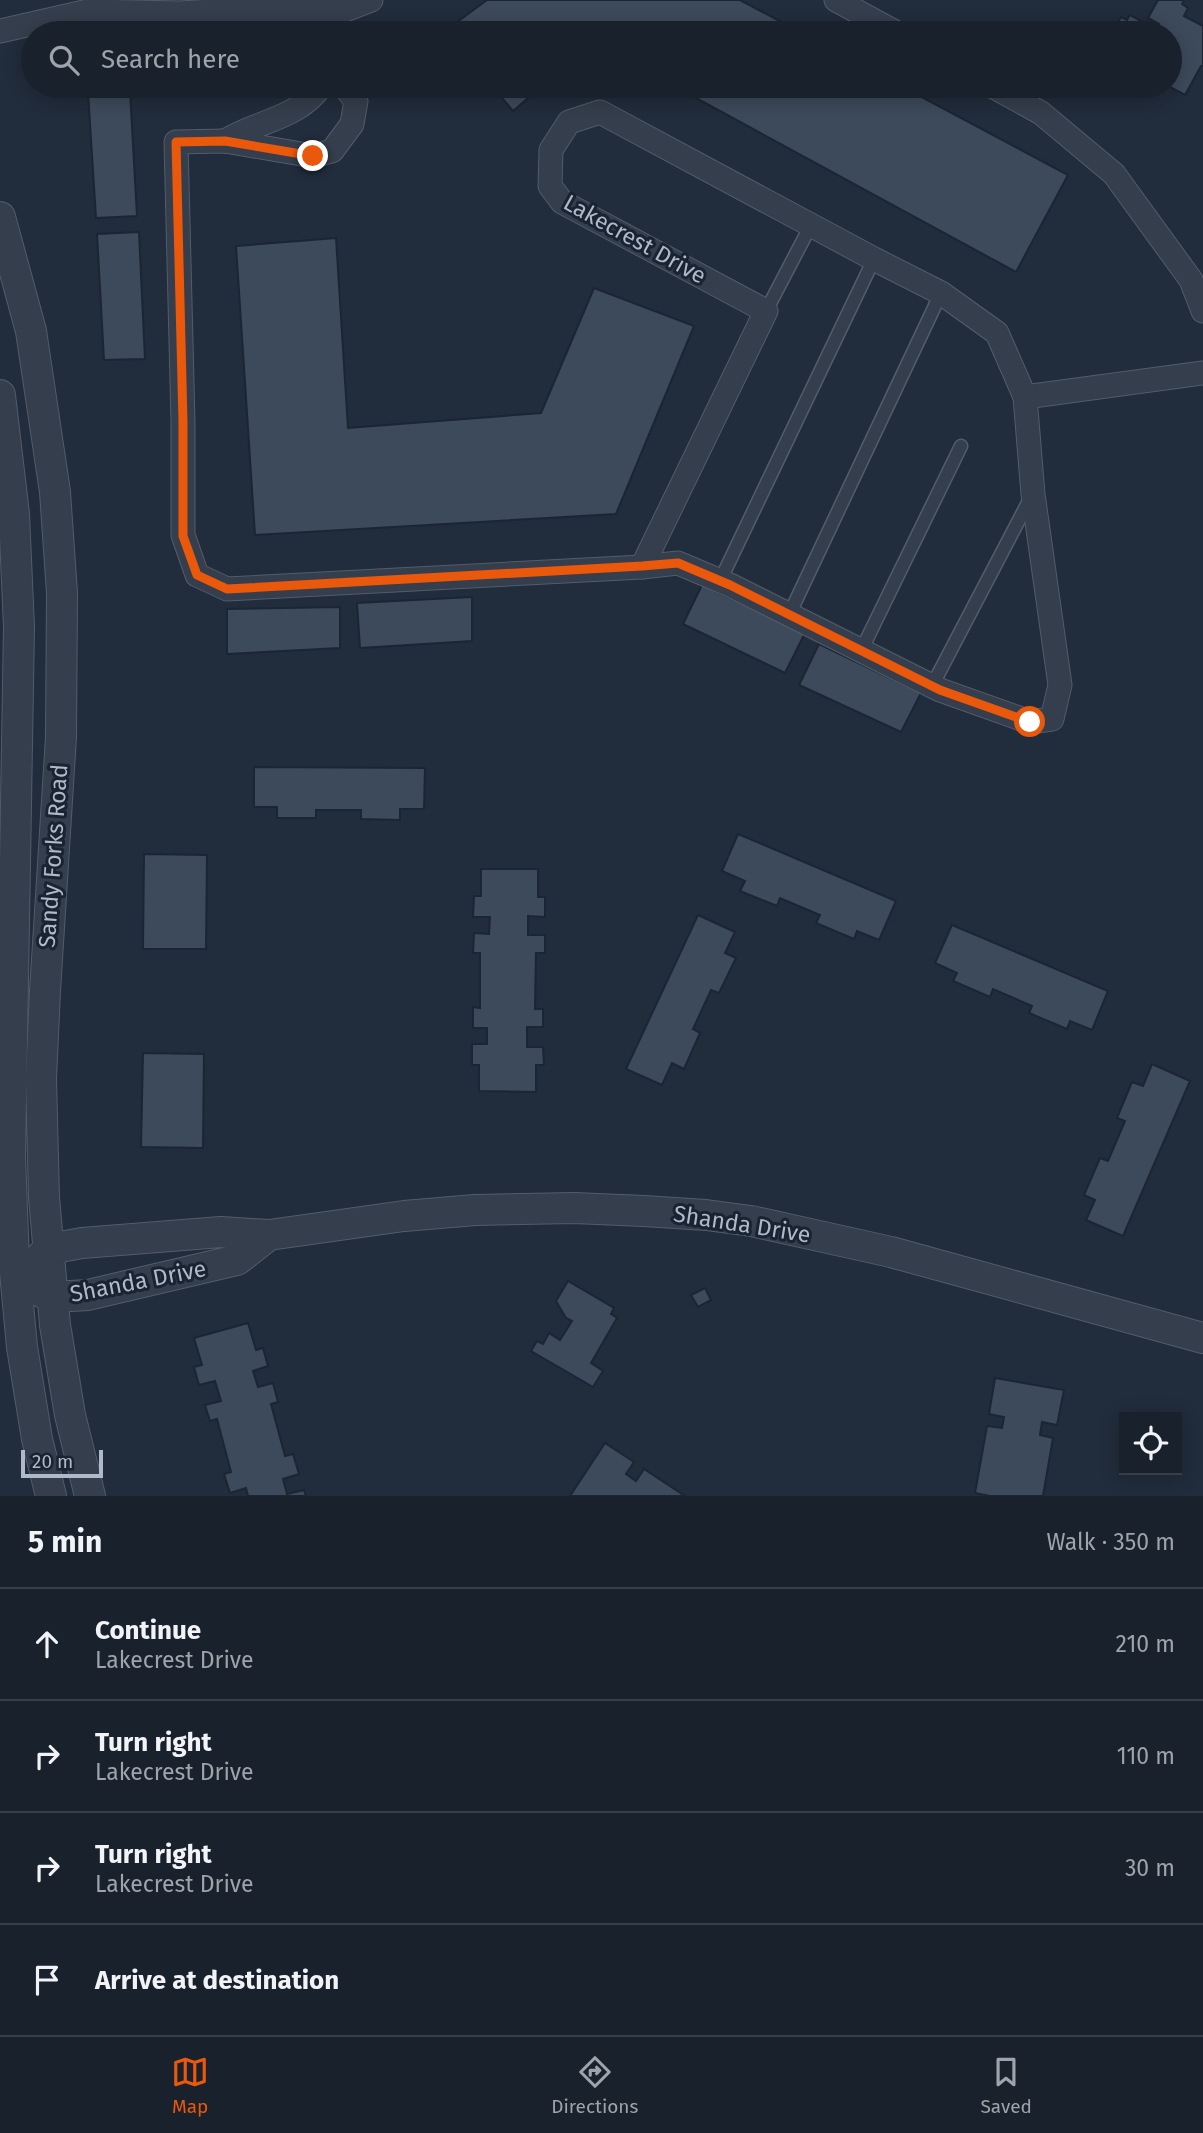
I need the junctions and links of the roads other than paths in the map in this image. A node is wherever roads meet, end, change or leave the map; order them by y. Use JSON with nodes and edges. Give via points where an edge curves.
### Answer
{"nodes":[{"id":1,"x":370,"y":0,"type":"edge"},
{"id":2,"x":836,"y":0,"type":"edge"},
{"id":3,"x":320,"y":5,"type":"edge"},
{"id":4,"x":44,"y":21,"type":"edge"},
{"id":5,"x":875,"y":21,"type":"edge"},
{"id":6,"x":21,"y":26,"type":"edge"},
{"id":7,"x":0,"y":31,"type":"edge"},
{"id":8,"x":310,"y":98,"type":"edge"},
{"id":9,"x":354,"y":98,"type":"edge"},
{"id":10,"x":1014,"y":98,"type":"edge"},
{"id":11,"x":278,"y":119,"type":"junction"},
{"id":12,"x":225,"y":141,"type":"junction"},
{"id":13,"x":276,"y":150,"type":"junction"},
{"id":14,"x":0,"y":217,"type":"edge"},
{"id":15,"x":811,"y":225,"type":"junction"},
{"id":16,"x":874,"y":259,"type":"junction"},
{"id":17,"x":941,"y":293,"type":"junction"},
{"id":18,"x":766,"y":311,"type":"junction"},
{"id":19,"x":1203,"y":311,"type":"edge"},
{"id":20,"x":1203,"y":373,"type":"edge"},
{"id":21,"x":0,"y":395,"type":"edge"},
{"id":22,"x":1025,"y":397,"type":"junction"},
{"id":23,"x":961,"y":446,"type":"dead end"},
{"id":24,"x":1033,"y":494,"type":"junction"},
{"id":25,"x":642,"y":566,"type":"junction"},
{"id":26,"x":720,"y":581,"type":"junction"},
{"id":27,"x":789,"y":615,"type":"junction"},
{"id":28,"x":861,"y":651,"type":"junction"},
{"id":29,"x":932,"y":686,"type":"junction"},
{"id":30,"x":269,"y":1235,"type":"junction"},
{"id":31,"x":49,"y":1250,"type":"junction"},
{"id":32,"x":16,"y":1281,"type":"junction"},
{"id":33,"x":53,"y":1297,"type":"junction"},
{"id":34,"x":1203,"y":1338,"type":"edge"},
{"id":35,"x":51,"y":1496,"type":"edge"},
{"id":36,"x":90,"y":1496,"type":"edge"}],
"edges":[{"from":1,"to":3,"type":"street","via":[[345,9]]},
{"from":2,"to":5,"type":"street"},
{"from":3,"to":4,"type":"street","via":[[180,13],[88,11]]},
{"from":6,"to":7,"type":"street"},
{"from":8,"to":11,"type":"street","name":"Lakecrest Drive"},
{"from":9,"to":13,"type":"street","name":"Lakecrest Drive","via":[[352,124],[332,151],[313,156]]},
{"from":10,"to":19,"type":"street","via":[[1041,113],[1114,174],[1191,279]]},
{"from":11,"to":12,"type":"street","name":"Lakecrest Drive"},
{"from":11,"to":13,"type":"street"},
{"from":12,"to":13,"type":"street","name":"Lakecrest Drive"},
{"from":12,"to":25,"type":"street","name":"Lakecrest Drive","via":[[176,142],[183,536],[197,575],[227,589]]},
{"from":14,"to":31,"type":"street","name":"Sandy Forks Road","via":[[31,331],[42,394],[62,593],[61,737],[41,1079]]},
{"from":15,"to":16,"type":"street","name":"Lakecrest Drive"},
{"from":15,"to":18,"type":"lane"},
{"from":15,"to":18,"type":"street","name":"Lakecrest Drive","via":[[600,112],[569,122],[551,150],[550,186],[562,202]]},
{"from":16,"to":17,"type":"street","name":"Lakecrest Drive"},
{"from":16,"to":26,"type":"lane"},
{"from":17,"to":22,"type":"street","name":"Lakecrest Drive","via":[[997,333]]},
{"from":17,"to":27,"type":"lane"},
{"from":18,"to":25,"type":"street"},
{"from":20,"to":22,"type":"street"},
{"from":21,"to":32,"type":"street","name":"Sandy Forks Road","via":[[14,514],[19,627],[10,1157]]},
{"from":22,"to":24,"type":"street","name":"Lakecrest Drive"},
{"from":23,"to":28,"type":"lane"},
{"from":24,"to":29,"type":"lane"},
{"from":24,"to":29,"type":"street","name":"Lakecrest Drive","via":[[1059,685],[1052,719],[1030,722]]},
{"from":25,"to":26,"type":"street","name":"Lakecrest Drive","via":[[678,563]]},
{"from":26,"to":27,"type":"street","name":"Lakecrest Drive"},
{"from":27,"to":28,"type":"street","name":"Lakecrest Drive"},
{"from":28,"to":29,"type":"street","name":"Lakecrest Drive"},
{"from":30,"to":31,"type":"street","name":"Shanda Drive","via":[[221,1232],[82,1243]]},
{"from":30,"to":33,"type":"street","name":"Shanda Drive","via":[[237,1260],[88,1295]]},
{"from":30,"to":34,"type":"street","name":"Shanda Drive","via":[[475,1210],[574,1208],[706,1215],[891,1252]]},
{"from":31,"to":32,"type":"street"},
{"from":31,"to":33,"type":"street","name":"Sandy Forks Road"},
{"from":32,"to":33,"type":"street","name":"Shanda Drive"},
{"from":32,"to":35,"type":"street","name":"Sandy Forks Road","via":[[35,1426]]},
{"from":33,"to":36,"type":"street","name":"Sandy Forks Road","via":[[70,1415]]}]}
